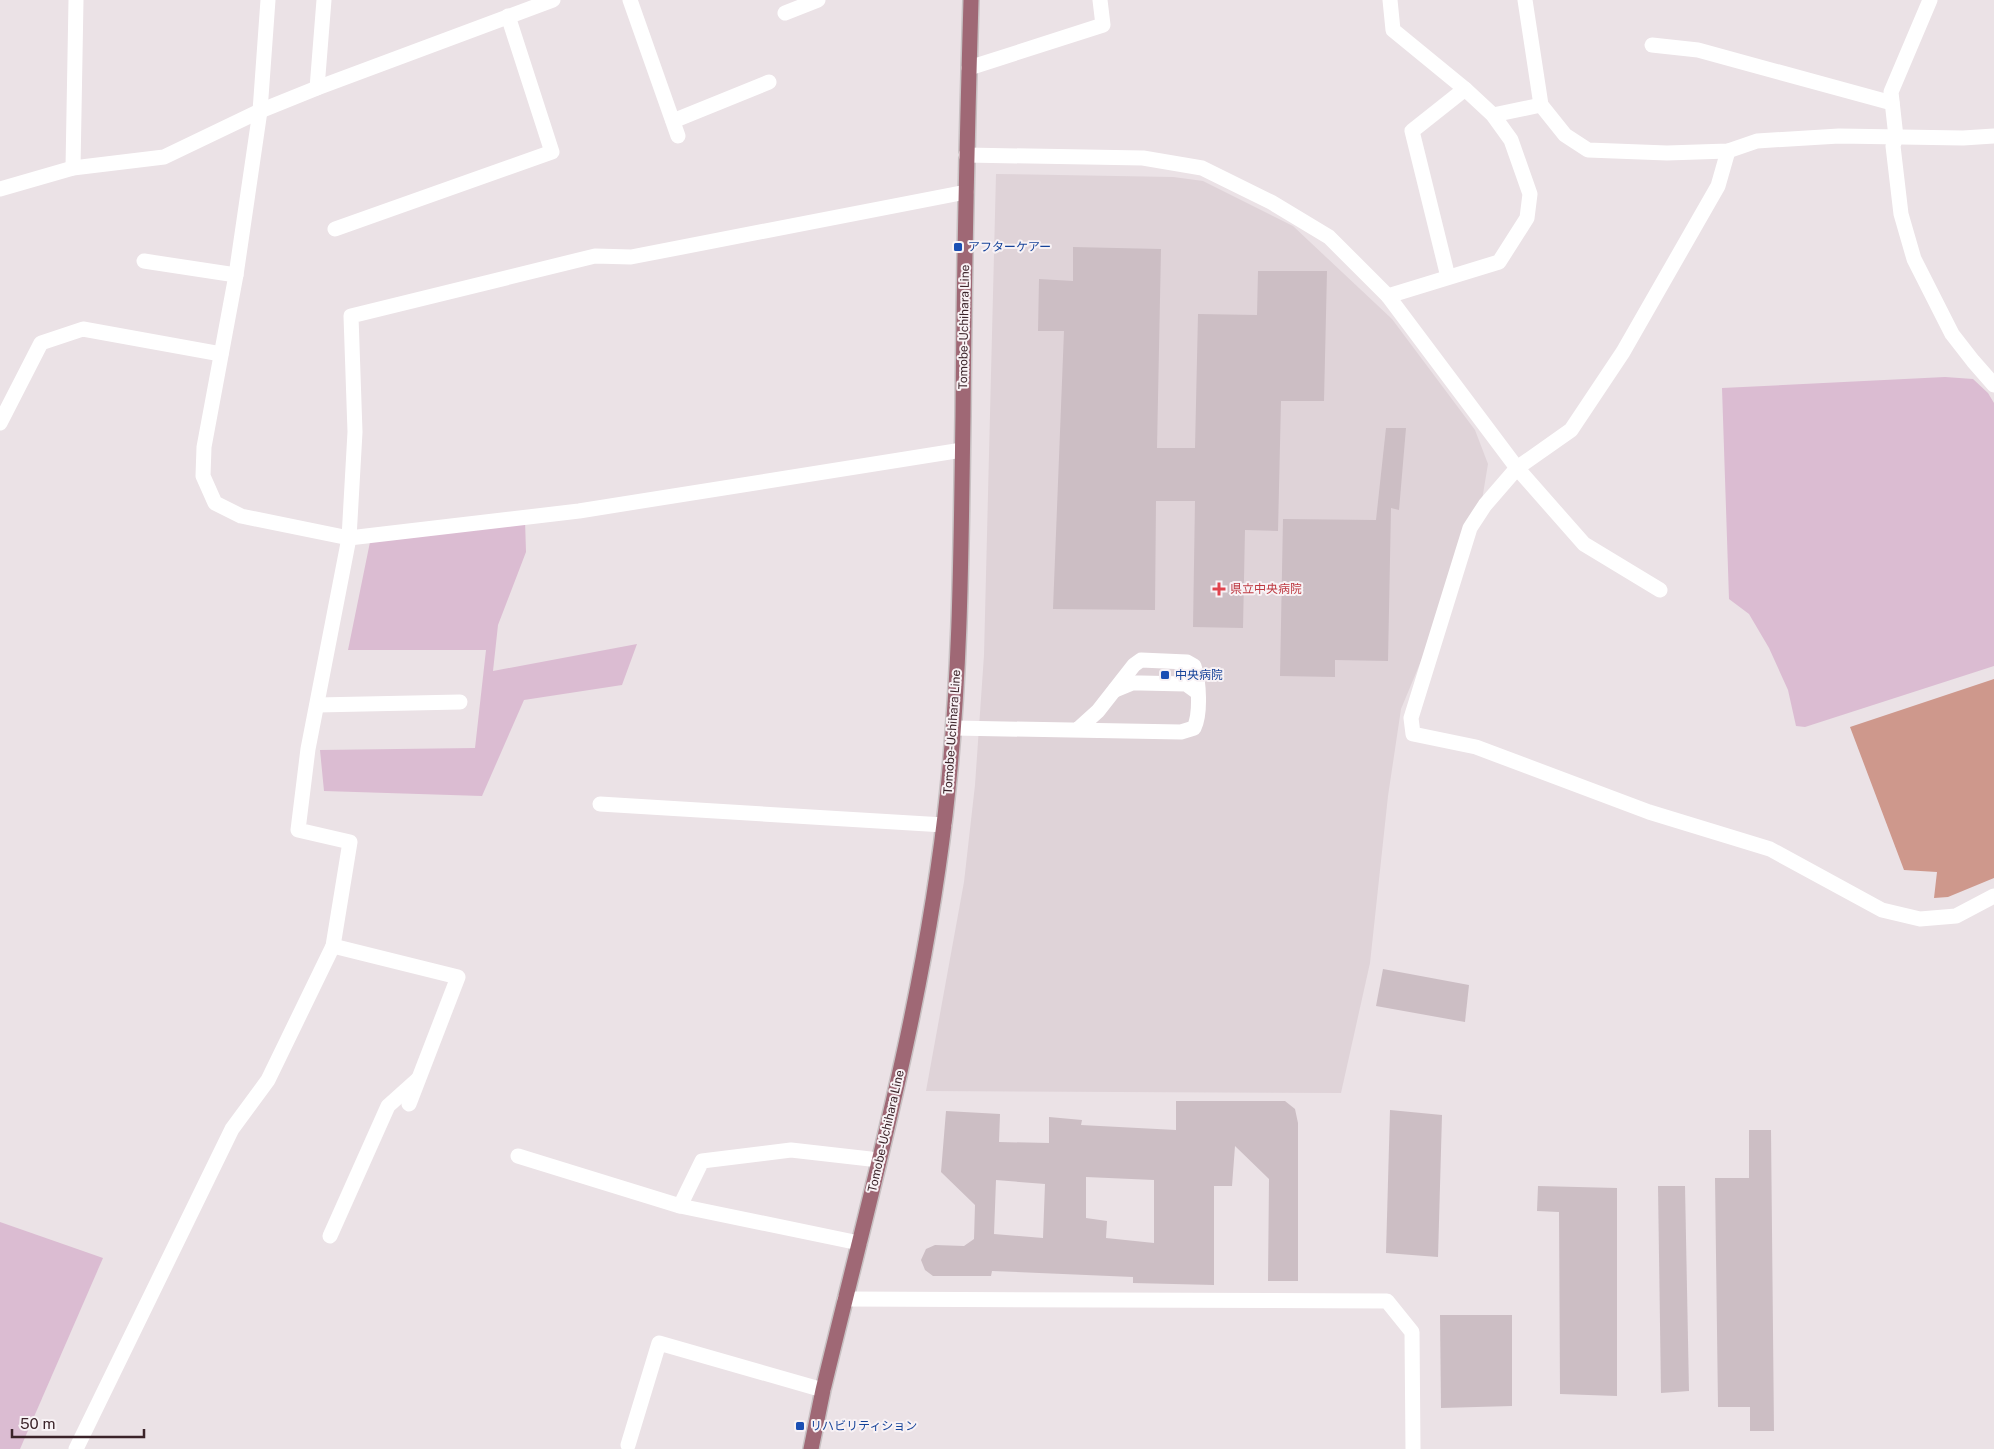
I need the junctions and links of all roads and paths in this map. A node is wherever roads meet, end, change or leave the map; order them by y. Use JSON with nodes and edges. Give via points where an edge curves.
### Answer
{"nodes":[{"id":1,"x":76,"y":0,"type":"edge"},
{"id":2,"x":268,"y":0,"type":"edge"},
{"id":3,"x":324,"y":0,"type":"edge"},
{"id":4,"x":630,"y":0,"type":"edge"},
{"id":5,"x":818,"y":0,"type":"edge"},
{"id":6,"x":970,"y":0,"type":"edge"},
{"id":7,"x":1100,"y":0,"type":"edge"},
{"id":8,"x":1390,"y":0,"type":"edge"},
{"id":9,"x":1525,"y":0,"type":"edge"},
{"id":10,"x":1930,"y":0,"type":"edge"},
{"id":11,"x":546,"y":1,"type":"edge"},
{"id":12,"x":785,"y":13,"type":"dead end"},
{"id":13,"x":508,"y":16,"type":"junction"},
{"id":14,"x":1652,"y":44,"type":"dead end"},
{"id":15,"x":969,"y":68,"type":"junction"},
{"id":16,"x":769,"y":82,"type":"dead end"},
{"id":17,"x":317,"y":88,"type":"junction"},
{"id":18,"x":1465,"y":88,"type":"junction"},
{"id":19,"x":1892,"y":103,"type":"junction"},
{"id":20,"x":1541,"y":105,"type":"junction"},
{"id":21,"x":260,"y":111,"type":"junction"},
{"id":22,"x":1492,"y":115,"type":"junction"},
{"id":23,"x":673,"y":121,"type":"junction"},
{"id":24,"x":678,"y":136,"type":"dead end"},
{"id":25,"x":1994,"y":136,"type":"edge"},
{"id":26,"x":1896,"y":137,"type":"junction"},
{"id":27,"x":1728,"y":151,"type":"junction"},
{"id":28,"x":966,"y":155,"type":"junction"},
{"id":29,"x":73,"y":168,"type":"junction"},
{"id":30,"x":0,"y":189,"type":"edge"},
{"id":31,"x":966,"y":192,"type":"junction"},
{"id":32,"x":335,"y":229,"type":"dead end"},
{"id":33,"x":144,"y":261,"type":"dead end"},
{"id":34,"x":236,"y":275,"type":"junction"},
{"id":35,"x":1448,"y":277,"type":"junction"},
{"id":36,"x":1388,"y":296,"type":"junction"},
{"id":37,"x":221,"y":354,"type":"junction"},
{"id":38,"x":1994,"y":384,"type":"edge"},
{"id":39,"x":0,"y":423,"type":"edge"},
{"id":40,"x":962,"y":450,"type":"junction"},
{"id":41,"x":1517,"y":468,"type":"junction"},
{"id":42,"x":349,"y":538,"type":"junction"},
{"id":43,"x":1660,"y":590,"type":"dead end"},
{"id":44,"x":1114,"y":691,"type":"junction"},
{"id":45,"x":1198,"y":692,"type":"junction"},
{"id":46,"x":460,"y":702,"type":"dead end"},
{"id":47,"x":317,"y":705,"type":"junction"},
{"id":48,"x":954,"y":728,"type":"junction"},
{"id":49,"x":1077,"y":730,"type":"junction"},
{"id":50,"x":600,"y":804,"type":"dead end"},
{"id":51,"x":944,"y":825,"type":"junction"},
{"id":52,"x":1994,"y":896,"type":"edge"},
{"id":53,"x":333,"y":946,"type":"junction"},
{"id":54,"x":420,"y":1077,"type":"junction"},
{"id":55,"x":409,"y":1104,"type":"dead end"},
{"id":56,"x":518,"y":1156,"type":"dead end"},
{"id":57,"x":879,"y":1160,"type":"junction"},
{"id":58,"x":680,"y":1206,"type":"junction"},
{"id":59,"x":330,"y":1236,"type":"dead end"},
{"id":60,"x":859,"y":1243,"type":"junction"},
{"id":61,"x":845,"y":1299,"type":"junction"},
{"id":62,"x":823,"y":1390,"type":"junction"},
{"id":63,"x":628,"y":1446,"type":"dead end"},
{"id":64,"x":76,"y":1449,"type":"edge"},
{"id":65,"x":811,"y":1449,"type":"edge"},
{"id":66,"x":1413,"y":1449,"type":"edge"}],
"edges":[{"from":1,"to":29,"type":"street"},
{"from":2,"to":21,"type":"street"},
{"from":3,"to":17,"type":"street"},
{"from":4,"to":23,"type":"street"},
{"from":5,"to":12,"type":"street"},
{"from":6,"to":15,"type":"main road","name":"Tomobe-Uchihara Line"},
{"from":7,"to":15,"type":"street","via":[[1103,25]]},
{"from":8,"to":18,"type":"street","via":[[1393,30]]},
{"from":9,"to":20,"type":"street"},
{"from":10,"to":19,"type":"street","via":[[1892,92]]},
{"from":11,"to":13,"type":"street"},
{"from":13,"to":17,"type":"street"},
{"from":13,"to":32,"type":"street","via":[[552,152]]},
{"from":14,"to":19,"type":"street","via":[[1698,50]]},
{"from":15,"to":28,"type":"main road","name":"Tomobe-Uchihara Line"},
{"from":16,"to":23,"type":"street"},
{"from":17,"to":21,"type":"street"},
{"from":18,"to":22,"type":"street"},
{"from":18,"to":35,"type":"street","via":[[1412,131]]},
{"from":19,"to":26,"type":"street"},
{"from":20,"to":22,"type":"street"},
{"from":20,"to":27,"type":"street","via":[[1565,135],[1588,150]]},
{"from":21,"to":29,"type":"street","via":[[164,156]]},
{"from":21,"to":34,"type":"street"},
{"from":22,"to":35,"type":"street","via":[[1511,140],[1530,194],[1527,218],[1499,262]]},
{"from":23,"to":24,"type":"street"},
{"from":25,"to":26,"type":"street"},
{"from":26,"to":27,"type":"street","via":[[1839,136],[1757,141]]},
{"from":26,"to":38,"type":"street","via":[[1893,146],[1901,214],[1914,259],[1952,334]]},
{"from":27,"to":41,"type":"street","via":[[1718,186],[1623,352],[1571,430]]},
{"from":28,"to":31,"type":"main road","name":"Tomobe-Uchihara Line"},
{"from":28,"to":36,"type":"street","via":[[1143,158],[1202,168],[1271,202],[1329,237]]},
{"from":29,"to":30,"type":"street"},
{"from":31,"to":40,"type":"main road","name":"Tomobe-Uchihara Line"},
{"from":31,"to":42,"type":"street","via":[[631,257],[595,256],[351,316],[355,432]]},
{"from":33,"to":34,"type":"street"},
{"from":34,"to":37,"type":"street"},
{"from":35,"to":36,"type":"street"},
{"from":36,"to":41,"type":"street"},
{"from":37,"to":39,"type":"street","via":[[83,329],[41,343]]},
{"from":37,"to":42,"type":"street","via":[[204,447],[203,476],[215,503],[240,516]]},
{"from":40,"to":42,"type":"street","via":[[579,511]]},
{"from":40,"to":48,"type":"main road","name":"Tomobe-Uchihara Line","via":[[961,583]]},
{"from":41,"to":43,"type":"street","via":[[1584,544]]},
{"from":41,"to":52,"type":"street","via":[[1470,528],[1411,718],[1413,734],[1476,747],[1649,812],[1770,849],[1882,910],[1920,919],[1956,916]]},
{"from":42,"to":47,"type":"street"},
{"from":44,"to":45,"type":"street","via":[[1132,683],[1141,683],[1186,684]]},
{"from":44,"to":45,"type":"street","via":[[1141,660],[1187,662],[1194,666],[1197,674]]},
{"from":44,"to":49,"type":"street"},
{"from":45,"to":49,"type":"street","via":[[1197,721],[1194,728],[1188,730]]},
{"from":46,"to":47,"type":"street"},
{"from":47,"to":53,"type":"street","via":[[298,830],[350,842]]},
{"from":48,"to":49,"type":"street"},
{"from":48,"to":51,"type":"main road","name":"Tomobe-Uchihara Line"},
{"from":50,"to":51,"type":"street"},
{"from":51,"to":57,"type":"main road","name":"Tomobe-Uchihara Line","via":[[917,997]]},
{"from":53,"to":54,"type":"street","via":[[458,977]]},
{"from":53,"to":64,"type":"street","via":[[268,1080],[232,1129]]},
{"from":54,"to":55,"type":"street"},
{"from":54,"to":59,"type":"street","via":[[388,1106]]},
{"from":56,"to":58,"type":"street"},
{"from":57,"to":58,"type":"street","via":[[791,1150],[702,1161]]},
{"from":57,"to":60,"type":"main road","name":"Tomobe-Uchihara Line"},
{"from":58,"to":60,"type":"street"},
{"from":60,"to":61,"type":"main road","name":"Tomobe-Uchihara Line"},
{"from":61,"to":62,"type":"main road","name":"Tomobe-Uchihara Line"},
{"from":61,"to":66,"type":"street","via":[[1387,1301],[1412,1332]]},
{"from":62,"to":63,"type":"street","via":[[659,1343]]},
{"from":62,"to":65,"type":"main road","name":"Tomobe-Uchihara Line"}]}
